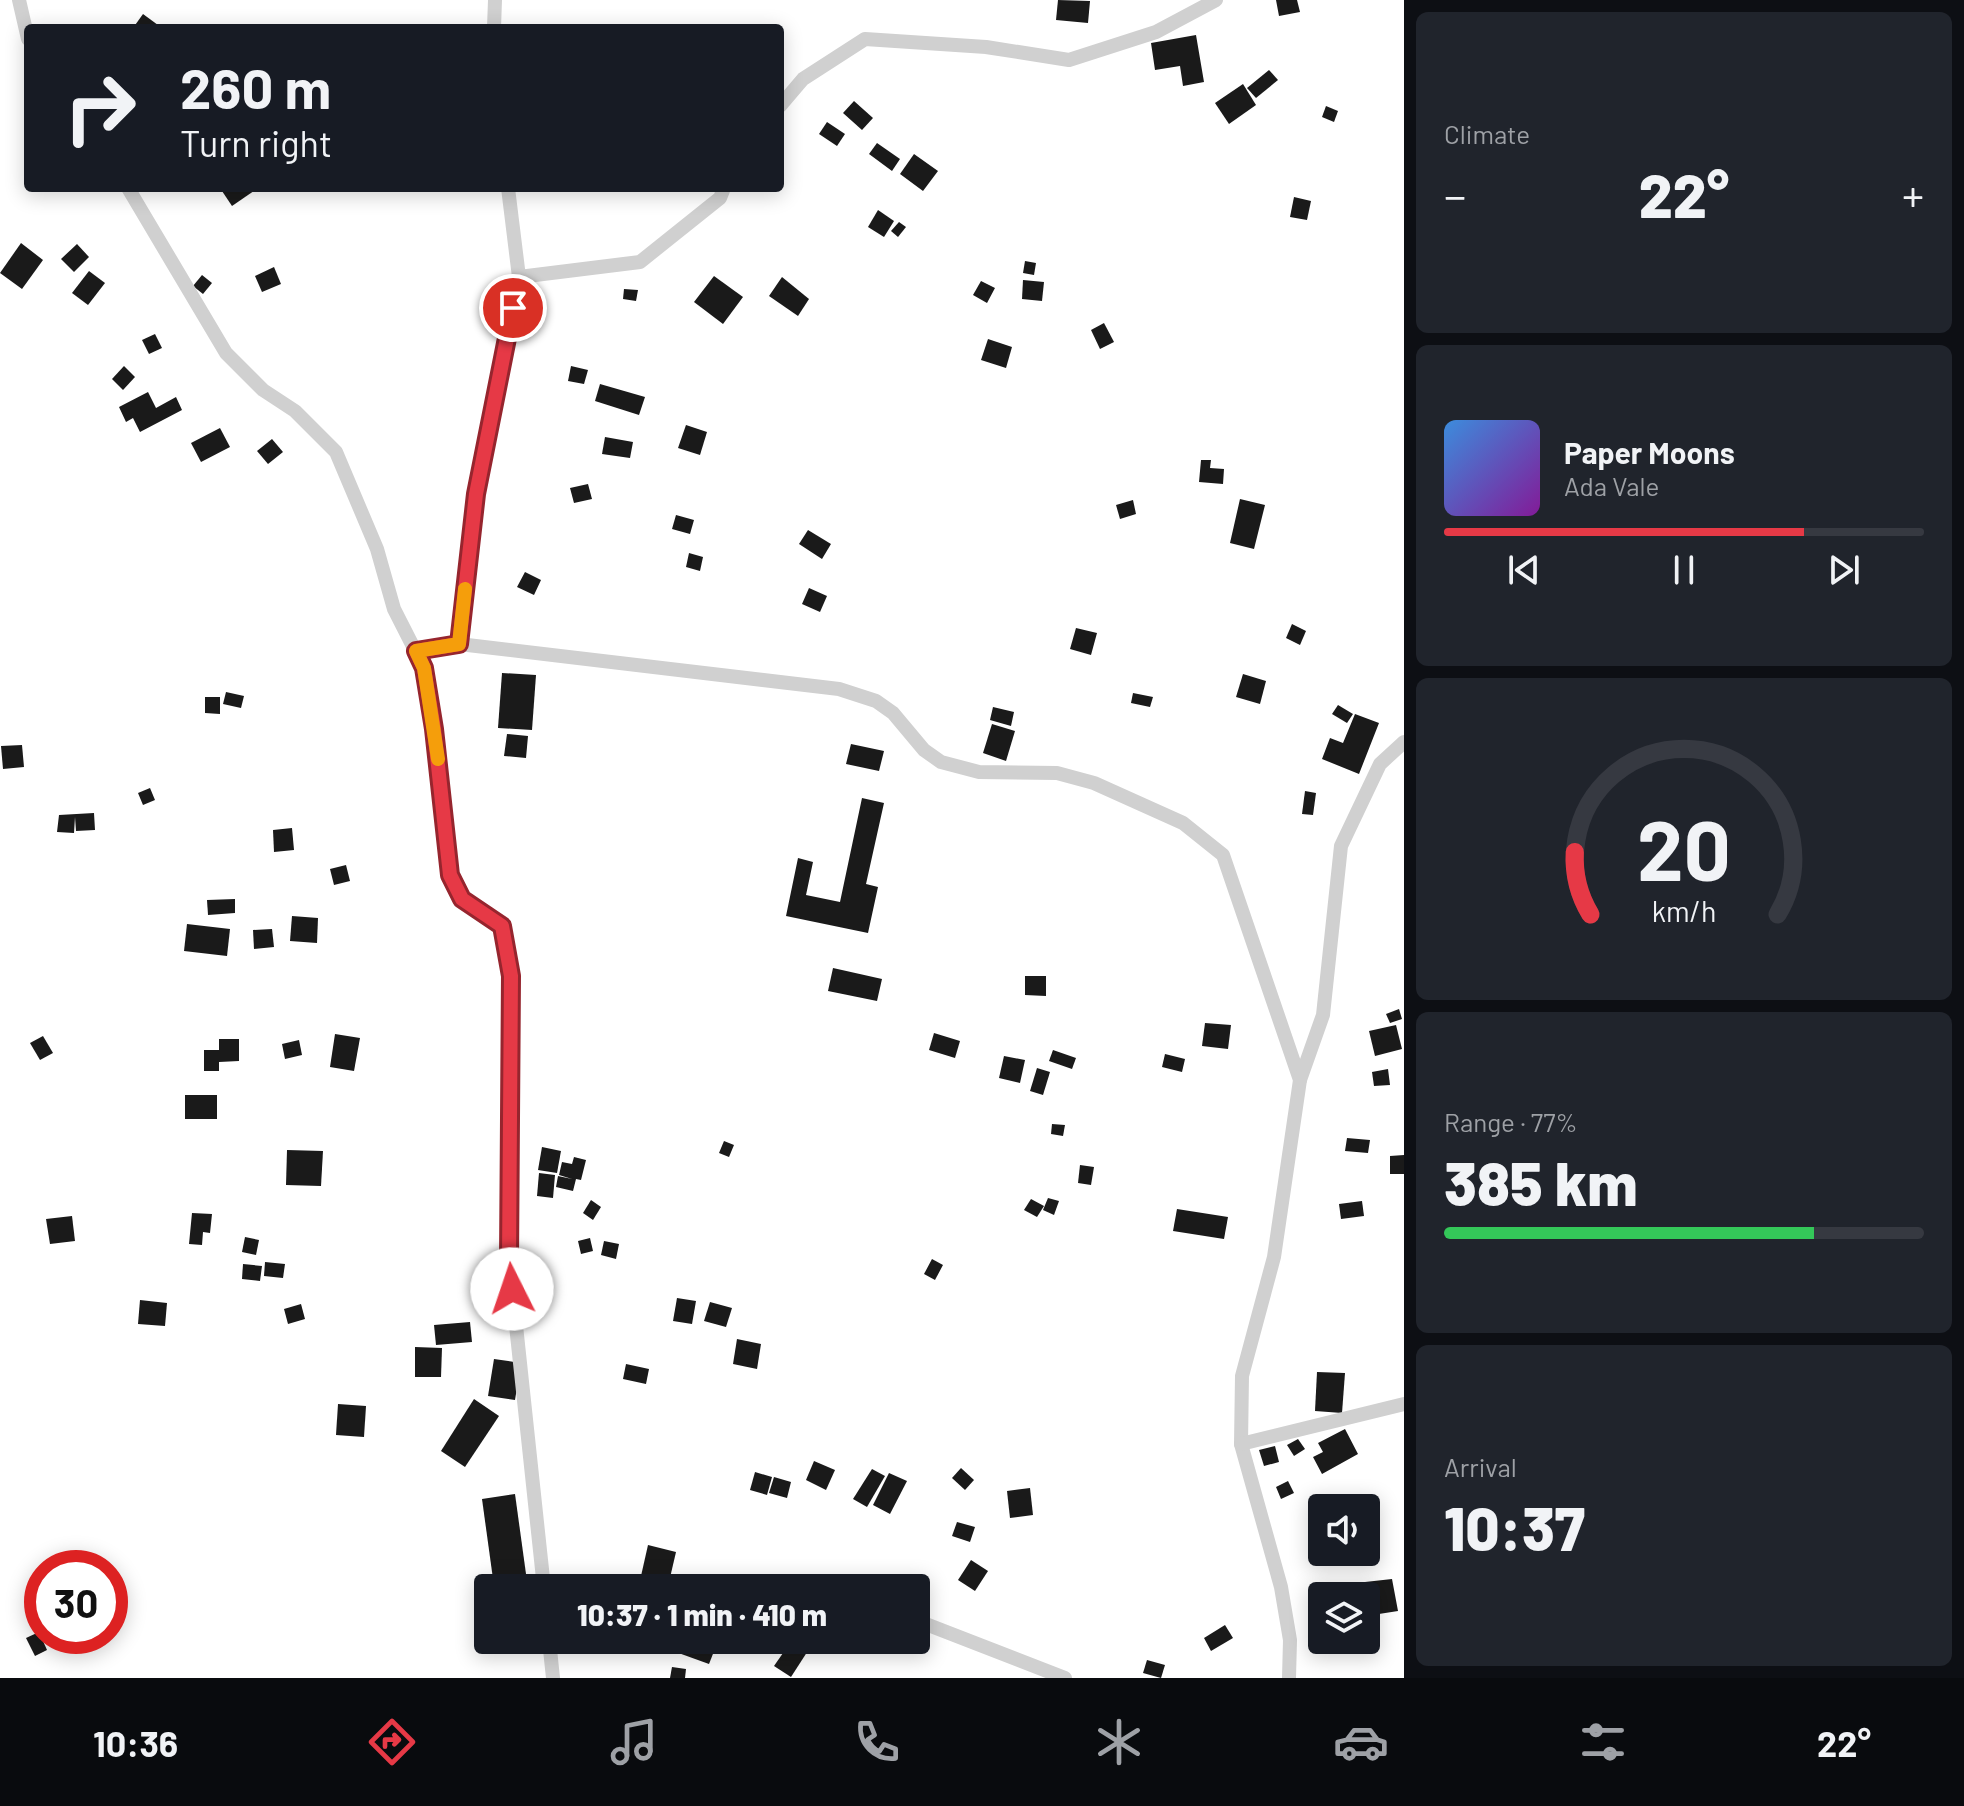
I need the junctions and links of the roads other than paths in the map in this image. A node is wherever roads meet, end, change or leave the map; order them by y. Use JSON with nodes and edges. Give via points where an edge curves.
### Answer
{"nodes":[{"id":1,"x":19,"y":0,"type":"edge"},
{"id":2,"x":495,"y":0,"type":"edge"},
{"id":3,"x":1216,"y":0,"type":"edge"},
{"id":4,"x":25,"y":24,"type":"edge"},
{"id":5,"x":494,"y":24,"type":"edge"},
{"id":6,"x":784,"y":101,"type":"edge"},
{"id":7,"x":130,"y":192,"type":"edge"},
{"id":8,"x":508,"y":192,"type":"edge"},
{"id":9,"x":722,"y":192,"type":"edge"},
{"id":10,"x":519,"y":277,"type":"junction"},
{"id":11,"x":459,"y":644,"type":"junction"},
{"id":12,"x":416,"y":651,"type":"junction"},
{"id":13,"x":1404,"y":742,"type":"edge"},
{"id":14,"x":1300,"y":1080,"type":"junction"},
{"id":15,"x":1404,"y":1404,"type":"edge"},
{"id":16,"x":1241,"y":1444,"type":"junction"},
{"id":17,"x":543,"y":1574,"type":"edge"},
{"id":18,"x":930,"y":1626,"type":"edge"},
{"id":19,"x":550,"y":1654,"type":"edge"},
{"id":20,"x":553,"y":1678,"type":"edge"},
{"id":21,"x":1065,"y":1678,"type":"edge"},
{"id":22,"x":1289,"y":1678,"type":"edge"}],
"edges":[{"from":1,"to":4,"type":"street"},
{"from":2,"to":5,"type":"street"},
{"from":3,"to":6,"type":"street","via":[[1156,32],[1069,60],[986,47],[865,39],[803,79]]},
{"from":7,"to":12,"type":"street","via":[[226,353],[336,452],[377,549],[394,609]]},
{"from":8,"to":10,"type":"street"},
{"from":9,"to":10,"type":"street","via":[[640,262]]},
{"from":10,"to":11,"type":"street","via":[[476,494]]},
{"from":11,"to":12,"type":"street"},
{"from":11,"to":14,"type":"street","via":[[839,689],[876,701],[893,713],[941,762],[979,772],[1057,773],[1094,783],[1183,823],[1223,855]]},
{"from":12,"to":17,"type":"street","via":[[434,729],[450,875],[462,899],[502,926],[508,946],[509,1260]]},
{"from":13,"to":14,"type":"street","via":[[1380,764],[1341,846],[1323,1015]]},
{"from":14,"to":16,"type":"street","via":[[1274,1257],[1242,1376]]},
{"from":15,"to":16,"type":"street"},
{"from":16,"to":22,"type":"street","via":[[1281,1587],[1290,1640]]},
{"from":18,"to":21,"type":"street"},
{"from":19,"to":20,"type":"street"}]}
